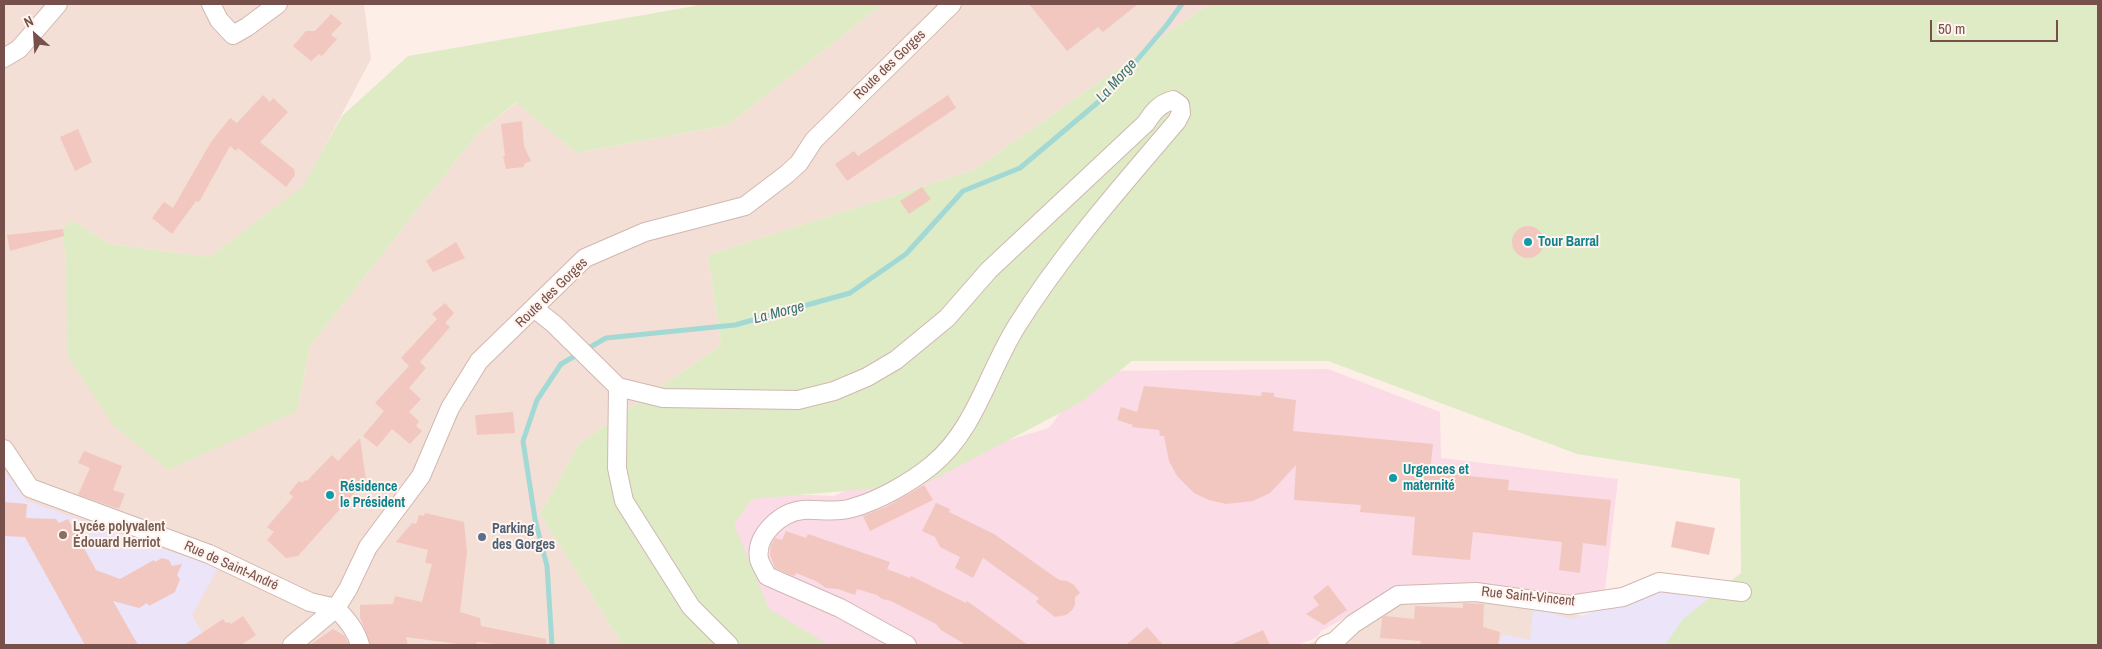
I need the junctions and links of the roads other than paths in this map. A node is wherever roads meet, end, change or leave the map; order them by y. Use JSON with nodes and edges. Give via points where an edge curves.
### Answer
{"nodes":[{"id":1,"x":58,"y":4,"type":"edge"},
{"id":2,"x":211,"y":4,"type":"edge"},
{"id":3,"x":278,"y":4,"type":"edge"},
{"id":4,"x":952,"y":4,"type":"edge"},
{"id":5,"x":4,"y":58,"type":"edge"},
{"id":6,"x":535,"y":309,"type":"junction"},
{"id":7,"x":612,"y":381,"type":"junction"},
{"id":8,"x":4,"y":449,"type":"edge"},
{"id":9,"x":1742,"y":592,"type":"dead end"},
{"id":10,"x":336,"y":608,"type":"junction"},
{"id":11,"x":292,"y":645,"type":"edge"},
{"id":12,"x":360,"y":645,"type":"edge"},
{"id":13,"x":729,"y":645,"type":"edge"},
{"id":14,"x":907,"y":645,"type":"edge"},
{"id":15,"x":1325,"y":645,"type":"edge"}],
"edges":[{"from":1,"to":5,"type":"street","via":[[19,49]]},
{"from":2,"to":3,"type":"street","via":[[232,35]]},
{"from":4,"to":6,"type":"street","name":"Route des Gorges","via":[[814,140],[793,169],[745,206],[645,232],[586,258]]},
{"from":6,"to":7,"type":"street"},
{"from":6,"to":10,"type":"street","name":"Route des Gorges","via":[[479,362],[450,408],[421,476],[368,547]]},
{"from":7,"to":13,"type":"street","via":[[617,468],[624,501],[690,607]]},
{"from":7,"to":14,"type":"street","via":[[663,398],[798,400],[834,391],[867,377],[896,360],[947,318],[989,270],[1146,124],[1154,110],[1173,100],[1180,105],[1177,122],[1095,217],[1048,278],[1016,326],[973,414],[938,459],[902,486],[854,508],[841,511],[801,510],[781,518],[769,528],[761,543],[759,559],[767,576],[840,608]]},
{"from":8,"to":10,"type":"street","name":"Rue de Saint-André","via":[[30,488],[209,554],[310,602]]},
{"from":9,"to":15,"type":"street","name":"Rue Saint-Vincent","via":[[1659,582],[1623,597],[1570,604],[1476,592],[1398,595],[1353,624],[1335,642]]},
{"from":10,"to":11,"type":"street","name":"Route des Gorges"},
{"from":10,"to":12,"type":"street","via":[[349,623]]}]}
